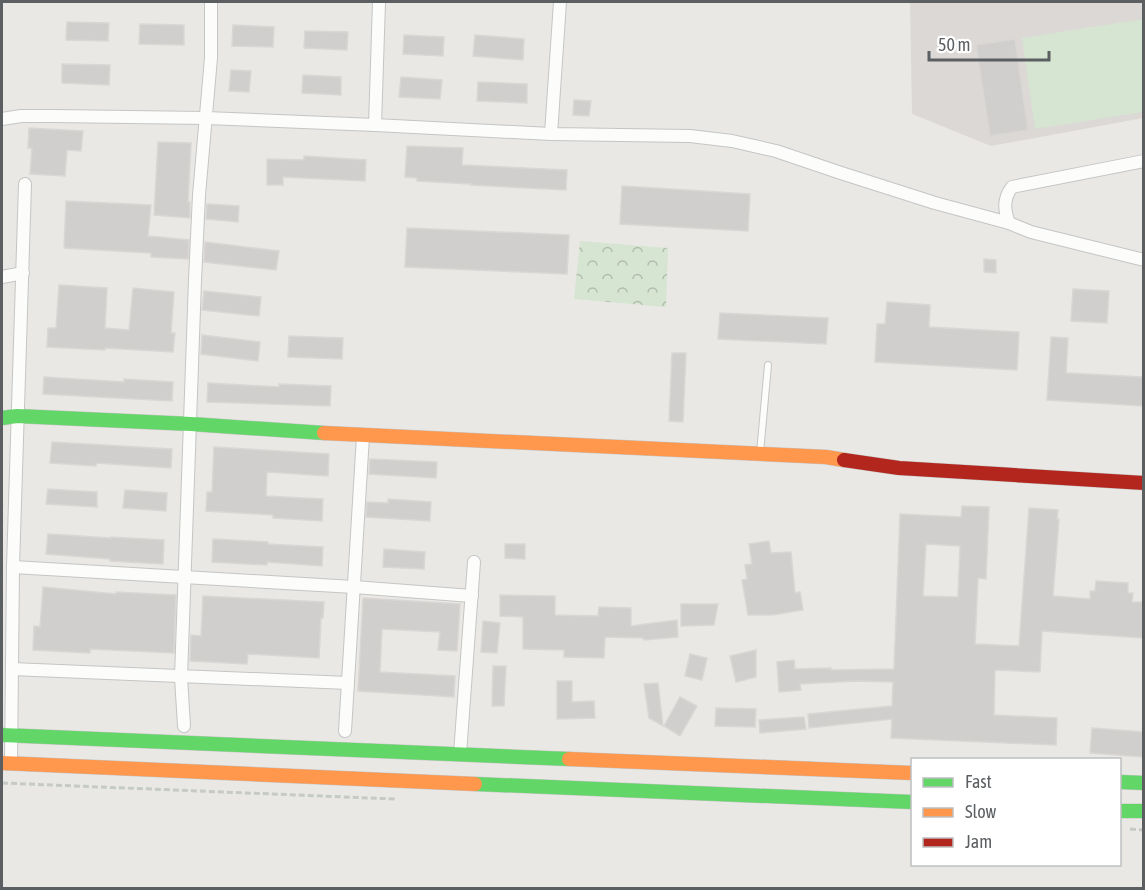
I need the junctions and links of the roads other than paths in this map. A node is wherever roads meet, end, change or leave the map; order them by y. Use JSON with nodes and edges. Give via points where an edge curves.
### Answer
{"nodes":[{"id":1,"x":211,"y":2,"type":"edge"},
{"id":2,"x":379,"y":2,"type":"edge"},
{"id":3,"x":560,"y":2,"type":"edge"},
{"id":4,"x":206,"y":118,"type":"junction"},
{"id":5,"x":2,"y":119,"type":"edge"},
{"id":6,"x":375,"y":125,"type":"junction"},
{"id":7,"x":551,"y":134,"type":"junction"},
{"id":8,"x":1143,"y":161,"type":"edge"},
{"id":9,"x":26,"y":184,"type":"dead end"},
{"id":10,"x":1009,"y":223,"type":"junction"},
{"id":11,"x":1143,"y":260,"type":"edge"},
{"id":12,"x":23,"y":273,"type":"junction"},
{"id":13,"x":2,"y":277,"type":"edge"},
{"id":14,"x":768,"y":365,"type":"dead end"},
{"id":15,"x":17,"y":416,"type":"junction"},
{"id":16,"x":2,"y":418,"type":"edge"},
{"id":17,"x":191,"y":424,"type":"junction"},
{"id":18,"x":363,"y":436,"type":"junction"},
{"id":19,"x":760,"y":453,"type":"junction"},
{"id":20,"x":1143,"y":483,"type":"edge"},
{"id":21,"x":474,"y":562,"type":"dead end"},
{"id":22,"x":13,"y":567,"type":"junction"},
{"id":23,"x":185,"y":576,"type":"junction"},
{"id":24,"x":354,"y":587,"type":"junction"},
{"id":25,"x":472,"y":596,"type":"junction"},
{"id":26,"x":12,"y":669,"type":"junction"},
{"id":27,"x":181,"y":677,"type":"junction"},
{"id":28,"x":348,"y":683,"type":"junction"},
{"id":29,"x":184,"y":726,"type":"dead end"},
{"id":30,"x":345,"y":731,"type":"dead end"},
{"id":31,"x":7,"y":735,"type":"edge"},
{"id":32,"x":460,"y":754,"type":"junction"},
{"id":33,"x":6,"y":763,"type":"edge"},
{"id":34,"x":911,"y":773,"type":"edge"},
{"id":35,"x":1121,"y":782,"type":"edge"},
{"id":36,"x":1143,"y":783,"type":"edge"},
{"id":37,"x":911,"y":802,"type":"edge"},
{"id":38,"x":1121,"y":810,"type":"edge"},
{"id":39,"x":1143,"y":812,"type":"edge"}],
"edges":[{"from":1,"to":4,"type":"street"},
{"from":2,"to":6,"type":"street"},
{"from":3,"to":7,"type":"street"},
{"from":4,"to":5,"type":"street"},
{"from":4,"to":6,"type":"street"},
{"from":4,"to":17,"type":"street","via":[[198,206]]},
{"from":6,"to":7,"type":"street"},
{"from":7,"to":10,"type":"street","via":[[690,136],[732,141]]},
{"from":8,"to":10,"type":"street","via":[[1012,188],[1007,194],[1005,211]]},
{"from":9,"to":12,"type":"street"},
{"from":10,"to":11,"type":"street"},
{"from":12,"to":13,"type":"street"},
{"from":12,"to":15,"type":"street"},
{"from":14,"to":19,"type":"lane"},
{"from":15,"to":16,"type":"street"},
{"from":15,"to":17,"type":"street"},
{"from":15,"to":22,"type":"street"},
{"from":17,"to":18,"type":"street"},
{"from":17,"to":23,"type":"street"},
{"from":18,"to":19,"type":"street"},
{"from":18,"to":24,"type":"street"},
{"from":19,"to":20,"type":"street","via":[[826,456],[898,468]]},
{"from":21,"to":25,"type":"street"},
{"from":22,"to":23,"type":"street"},
{"from":22,"to":26,"type":"street"},
{"from":23,"to":24,"type":"street"},
{"from":23,"to":27,"type":"street"},
{"from":24,"to":25,"type":"street"},
{"from":24,"to":28,"type":"street"},
{"from":25,"to":32,"type":"street"},
{"from":26,"to":27,"type":"street"},
{"from":26,"to":31,"type":"street"},
{"from":27,"to":28,"type":"street"},
{"from":27,"to":29,"type":"street"},
{"from":28,"to":30,"type":"street"},
{"from":31,"to":32,"type":"street"},
{"from":31,"to":33,"type":"street"},
{"from":32,"to":34,"type":"street"},
{"from":33,"to":37,"type":"street"},
{"from":35,"to":36,"type":"street"},
{"from":38,"to":39,"type":"street"}]}
